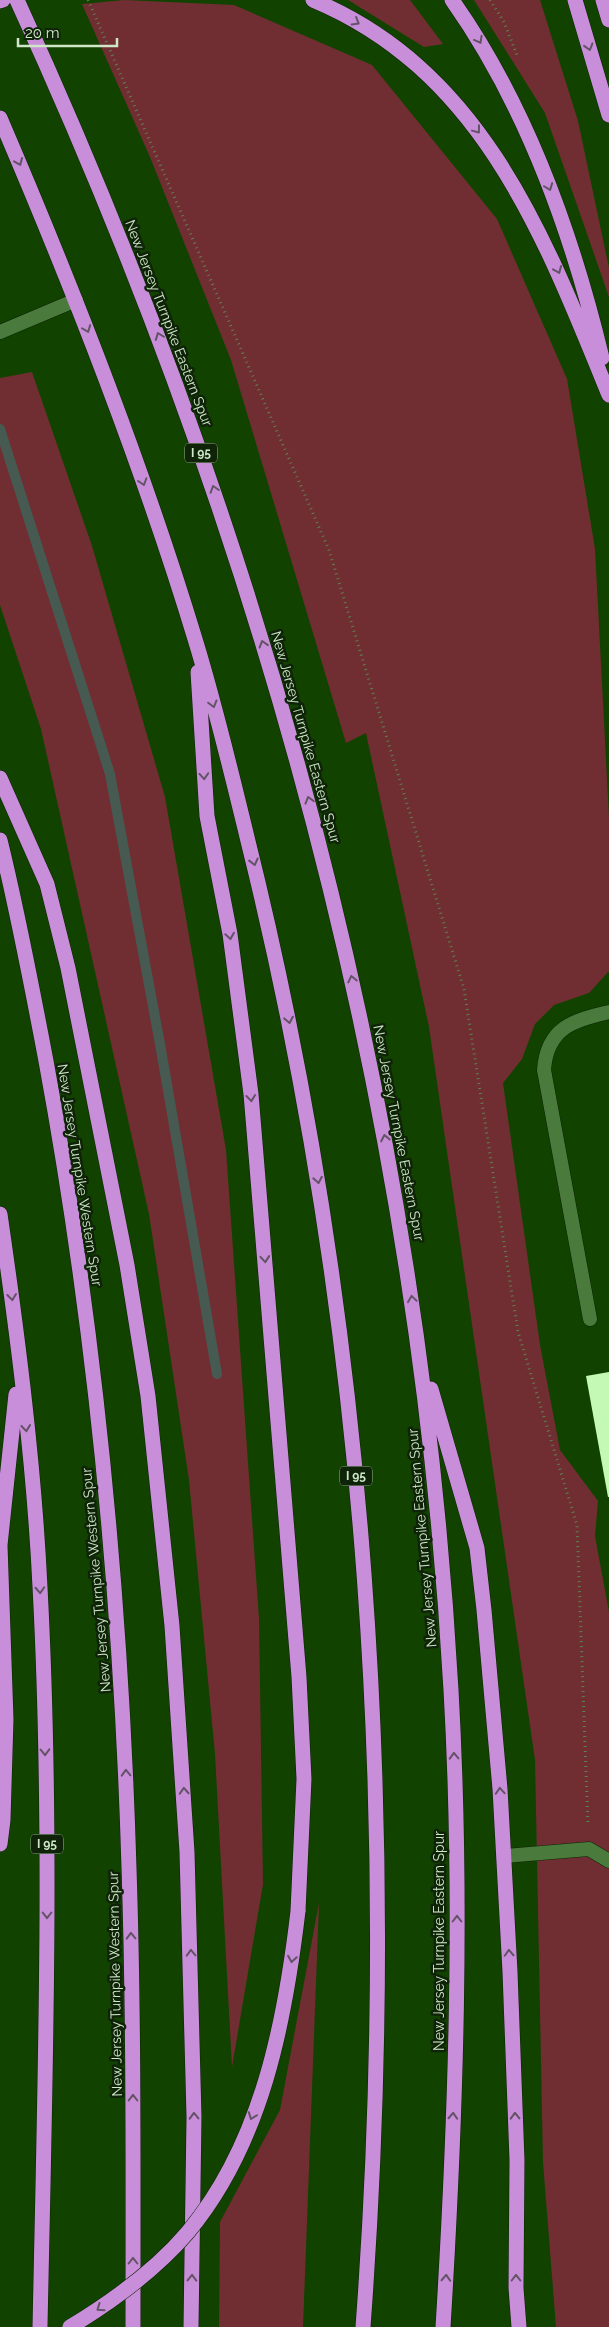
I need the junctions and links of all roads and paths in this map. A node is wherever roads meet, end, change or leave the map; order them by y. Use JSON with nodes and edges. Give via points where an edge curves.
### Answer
{"nodes":[{"id":1,"x":17,"y":0,"type":"edge"},
{"id":2,"x":88,"y":0,"type":"edge"},
{"id":3,"x":313,"y":0,"type":"edge"},
{"id":4,"x":452,"y":0,"type":"edge"},
{"id":5,"x":575,"y":0,"type":"edge"},
{"id":6,"x":603,"y":0,"type":"edge"},
{"id":7,"x":609,"y":20,"type":"edge"},
{"id":8,"x":609,"y":116,"type":"edge"},
{"id":9,"x":0,"y":118,"type":"edge"},
{"id":10,"x":76,"y":300,"type":"junction"},
{"id":11,"x":0,"y":332,"type":"edge"},
{"id":12,"x":609,"y":386,"type":"edge"},
{"id":13,"x":609,"y":395,"type":"edge"},
{"id":14,"x":196,"y":640,"type":"junction"},
{"id":15,"x":0,"y":778,"type":"edge"},
{"id":16,"x":0,"y":840,"type":"edge"},
{"id":17,"x":609,"y":1012,"type":"edge"},
{"id":18,"x":0,"y":1214,"type":"edge"},
{"id":19,"x":590,"y":1319,"type":"dead end"},
{"id":20,"x":419,"y":1347,"type":"junction"},
{"id":21,"x":20,"y":1362,"type":"junction"},
{"id":22,"x":0,"y":1844,"type":"edge"},
{"id":23,"x":589,"y":1849,"type":"junction"},
{"id":24,"x":504,"y":1856,"type":"junction"},
{"id":25,"x":609,"y":1861,"type":"edge"},
{"id":26,"x":40,"y":2327,"type":"edge"},
{"id":27,"x":70,"y":2327,"type":"edge"},
{"id":28,"x":134,"y":2327,"type":"edge"},
{"id":29,"x":191,"y":2327,"type":"edge"},
{"id":30,"x":363,"y":2327,"type":"edge"},
{"id":31,"x":444,"y":2327,"type":"edge"},
{"id":32,"x":519,"y":2327,"type":"edge"}],
"edges":[{"from":20,"to":1,"type":"highway","name":"New Jersey Turnpike Eastern Spur","number":"I 95","one_way":true,"via":[[404,1241],[362,1023],[310,805],[281,704],[175,378],[93,172]]},
{"from":2,"to":23,"type":"path","via":[[329,550],[464,989],[518,1332],[577,1525]]},
{"from":3,"to":13,"type":"highway","one_way":true,"via":[[354,20],[404,54],[448,94],[488,144],[543,238]]},
{"from":4,"to":12,"type":"highway","one_way":true,"via":[[495,70],[542,169],[584,286]]},
{"from":5,"to":8,"type":"highway","one_way":true},
{"from":6,"to":7,"type":"highway"},
{"from":9,"to":10,"type":"highway","number":"I 95","one_way":true},
{"from":10,"to":11,"type":"lane"},
{"from":10,"to":14,"type":"highway","number":"I 95","one_way":true,"via":[[120,413]]},
{"from":14,"to":27,"type":"highway","one_way":true,"bridge":true,"via":[[207,816],[230,934],[251,1094],[296,1637],[304,1779],[298,1911],[293,1956],[276,2042],[252,2117],[223,2179],[209,2204],[164,2257],[118,2296]]},
{"from":14,"to":30,"type":"highway","number":"I 95","one_way":true,"via":[[279,972],[320,1192],[351,1410],[369,1642],[376,1859],[374,2084]]},
{"from":29,"to":15,"type":"highway","one_way":true,"via":[[194,2126],[186,1843],[170,1606],[148,1396],[126,1256],[68,968],[47,884]]},
{"from":28,"to":16,"type":"highway","name":"New Jersey Turnpike Western Spur","one_way":true,"via":[[130,1866],[112,1566],[84,1294],[61,1144],[34,996]]},
{"from":17,"to":19,"type":"lane","via":[[582,1019],[558,1033],[549,1044],[544,1070]]},
{"from":18,"to":21,"type":"highway","number":"I 95","one_way":true},
{"from":24,"to":20,"type":"highway","one_way":true,"via":[[477,1548]]},
{"from":31,"to":20,"type":"highway","name":"New Jersey Turnpike Eastern Spur","number":"I 95","one_way":true,"via":[[457,2022],[456,1796],[442,1570]]},
{"from":21,"to":22,"type":"highway","via":[[0,1545],[6,1719]]},
{"from":21,"to":26,"type":"highway","number":"I 95","one_way":true,"via":[[40,1588],[46,1810],[47,1947]]},
{"from":23,"to":24,"type":"lane"},
{"from":23,"to":25,"type":"lane"},
{"from":32,"to":24,"type":"highway","one_way":true,"via":[[515,2102]]}]}
